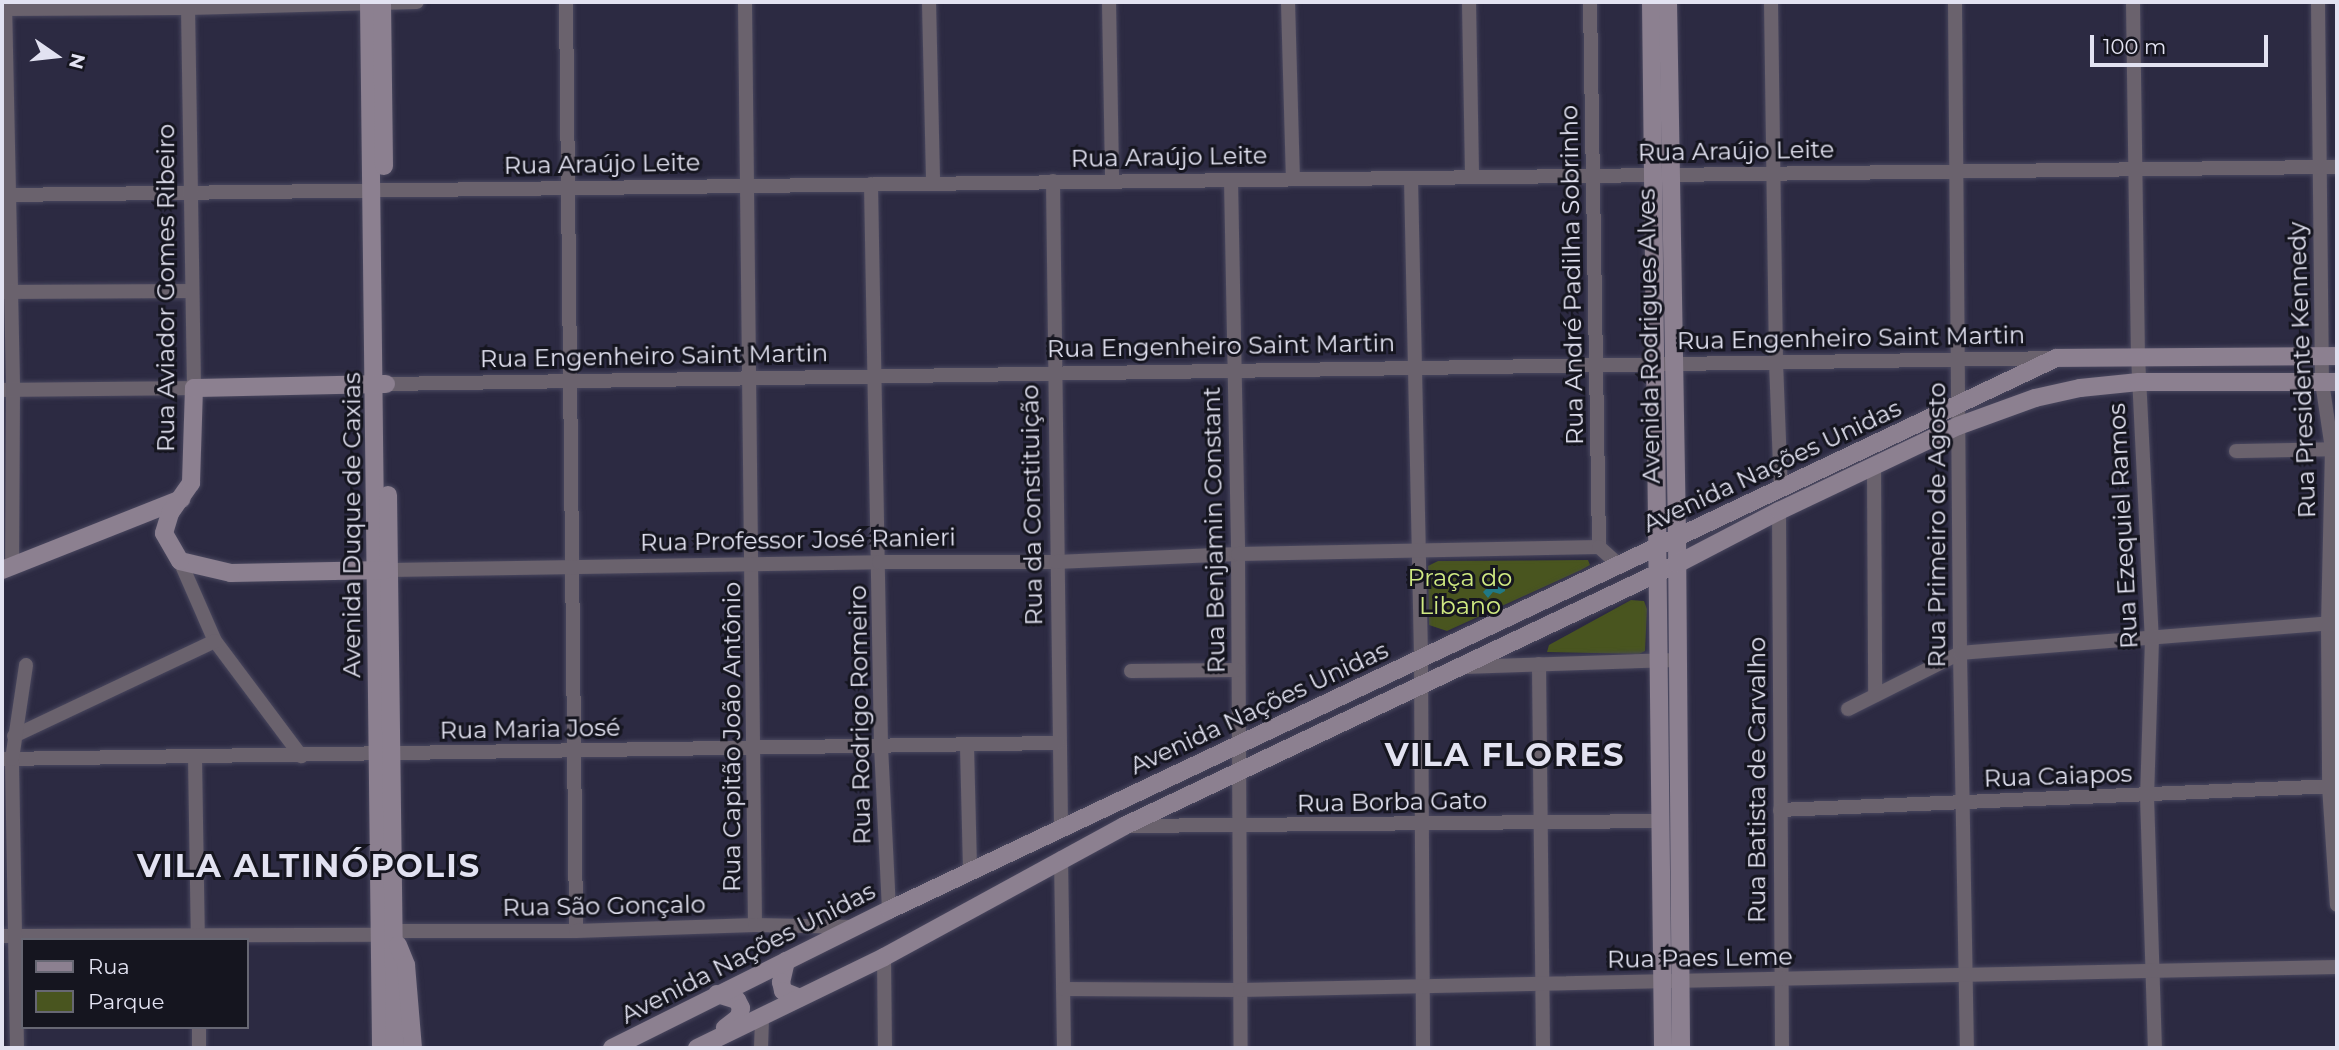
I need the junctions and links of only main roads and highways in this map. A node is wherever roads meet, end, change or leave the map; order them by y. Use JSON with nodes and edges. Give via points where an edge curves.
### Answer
{"nodes":[{"id":1,"x":369,"y":2,"type":"edge"},
{"id":2,"x":382,"y":2,"type":"edge"},
{"id":3,"x":1651,"y":2,"type":"edge"},
{"id":4,"x":1668,"y":2,"type":"edge"},
{"id":5,"x":1663,"y":174,"type":"junction"},
{"id":6,"x":378,"y":190,"type":"junction"},
{"id":7,"x":2330,"y":356,"type":"edge"},
{"id":8,"x":1664,"y":364,"type":"junction"},
{"id":9,"x":2330,"y":382,"type":"edge"},
{"id":10,"x":381,"y":384,"type":"junction"},
{"id":11,"x":181,"y":499,"type":"junction"},
{"id":12,"x":127,"y":519,"type":"junction"},
{"id":13,"x":164,"y":534,"type":"junction"},
{"id":14,"x":1677,"y":536,"type":"junction"},
{"id":15,"x":1656,"y":548,"type":"junction"},
{"id":16,"x":1677,"y":564,"type":"junction"},
{"id":17,"x":7,"y":568,"type":"edge"},
{"id":18,"x":383,"y":570,"type":"junction"},
{"id":19,"x":1657,"y":572,"type":"junction"},
{"id":20,"x":1668,"y":660,"type":"junction"},
{"id":21,"x":390,"y":934,"type":"junction"},
{"id":22,"x":786,"y":961,"type":"junction"},
{"id":23,"x":1671,"y":982,"type":"junction"},
{"id":24,"x":387,"y":992,"type":"junction"},
{"id":25,"x":717,"y":994,"type":"junction"},
{"id":26,"x":800,"y":998,"type":"junction"},
{"id":27,"x":716,"y":1039,"type":"junction"},
{"id":28,"x":381,"y":1048,"type":"edge"},
{"id":29,"x":395,"y":1048,"type":"edge"},
{"id":30,"x":414,"y":1048,"type":"edge"},
{"id":31,"x":612,"y":1048,"type":"edge"},
{"id":32,"x":697,"y":1048,"type":"edge"},
{"id":33,"x":1663,"y":1048,"type":"edge"},
{"id":34,"x":1681,"y":1048,"type":"edge"}],
"edges":[{"from":1,"to":6,"type":"main road","name":"Avenida Duque de Caxias"},
{"from":2,"to":6,"type":"main road","name":"Avenida Duque de Caxias"},
{"from":3,"to":5,"type":"main road","name":"Avenida Rodrigues Alves"},
{"from":4,"to":5,"type":"main road","name":"Avenida Rodrigues Alves"},
{"from":5,"to":8,"type":"main road","name":"Avenida Rodrigues Alves"},
{"from":6,"to":10,"type":"main road","name":"Avenida Duque de Caxias"},
{"from":7,"to":14,"type":"main road","name":"Avenida Nações Unidas","via":[[2056,358]]},
{"from":8,"to":14,"type":"main road","name":"Avenida Rodrigues Alves"},
{"from":8,"to":15,"type":"main road","name":"Avenida Rodrigues Alves"},
{"from":9,"to":16,"type":"main road","name":"Avenida Nações Unidas","via":[[2139,382],[2035,398],[1958,426]]},
{"from":10,"to":11,"type":"main road","name":"Rua Aviador Gomes Ribeiro","via":[[194,388],[191,482]]},
{"from":10,"to":18,"type":"main road","name":"Avenida Duque de Caxias"},
{"from":11,"to":12,"type":"main road"},
{"from":11,"to":13,"type":"main road","name":"Rua Aviador Gomes Ribeiro","via":[[170,513]]},
{"from":12,"to":13,"type":"main road"},
{"from":12,"to":17,"type":"main road"},
{"from":13,"to":18,"type":"main road","name":"Rua Professor José Ranieri","via":[[180,561],[231,573]]},
{"from":14,"to":15,"type":"main road","name":"Avenida Nações Unidas"},
{"from":14,"to":16,"type":"main road","name":"Avenida Rodrigues Alves"},
{"from":15,"to":19,"type":"main road","name":"Avenida Rodrigues Alves"},
{"from":15,"to":22,"type":"main road","name":"Avenida Nações Unidas"},
{"from":16,"to":19,"type":"main road","name":"Avenida Nações Unidas"},
{"from":16,"to":20,"type":"main road","name":"Avenida Rodrigues Alves"},
{"from":18,"to":21,"type":"main road","name":"Avenida Duque de Caxias"},
{"from":19,"to":20,"type":"main road","name":"Avenida Rodrigues Alves"},
{"from":19,"to":26,"type":"main road","name":"Avenida Nações Unidas","via":[[1124,826]]},
{"from":20,"to":23,"type":"main road","name":"Avenida Rodrigues Alves"},
{"from":20,"to":23,"type":"main road","name":"Avenida Rodrigues Alves","via":[[1661,821]]},
{"from":21,"to":24,"type":"main road","name":"Avenida Duque de Caxias"},
{"from":21,"to":30,"type":"main road","via":[[406,965]]},
{"from":22,"to":25,"type":"main road","name":"Avenida Nações Unidas"},
{"from":22,"to":26,"type":"main road","via":[[783,991]]},
{"from":23,"to":33,"type":"main road","name":"Avenida Rodrigues Alves"},
{"from":23,"to":34,"type":"main road","name":"Avenida Rodrigues Alves"},
{"from":24,"to":28,"type":"main road","name":"Avenida Duque de Caxias"},
{"from":24,"to":29,"type":"main road","name":"Avenida Duque de Caxias"},
{"from":25,"to":27,"type":"main road","via":[[737,1000],[741,1008],[739,1017]]},
{"from":25,"to":31,"type":"main road","name":"Avenida Nações Unidas"},
{"from":26,"to":27,"type":"main road","name":"Avenida Nações Unidas"},
{"from":27,"to":32,"type":"main road","name":"Avenida Nações Unidas"}]}
